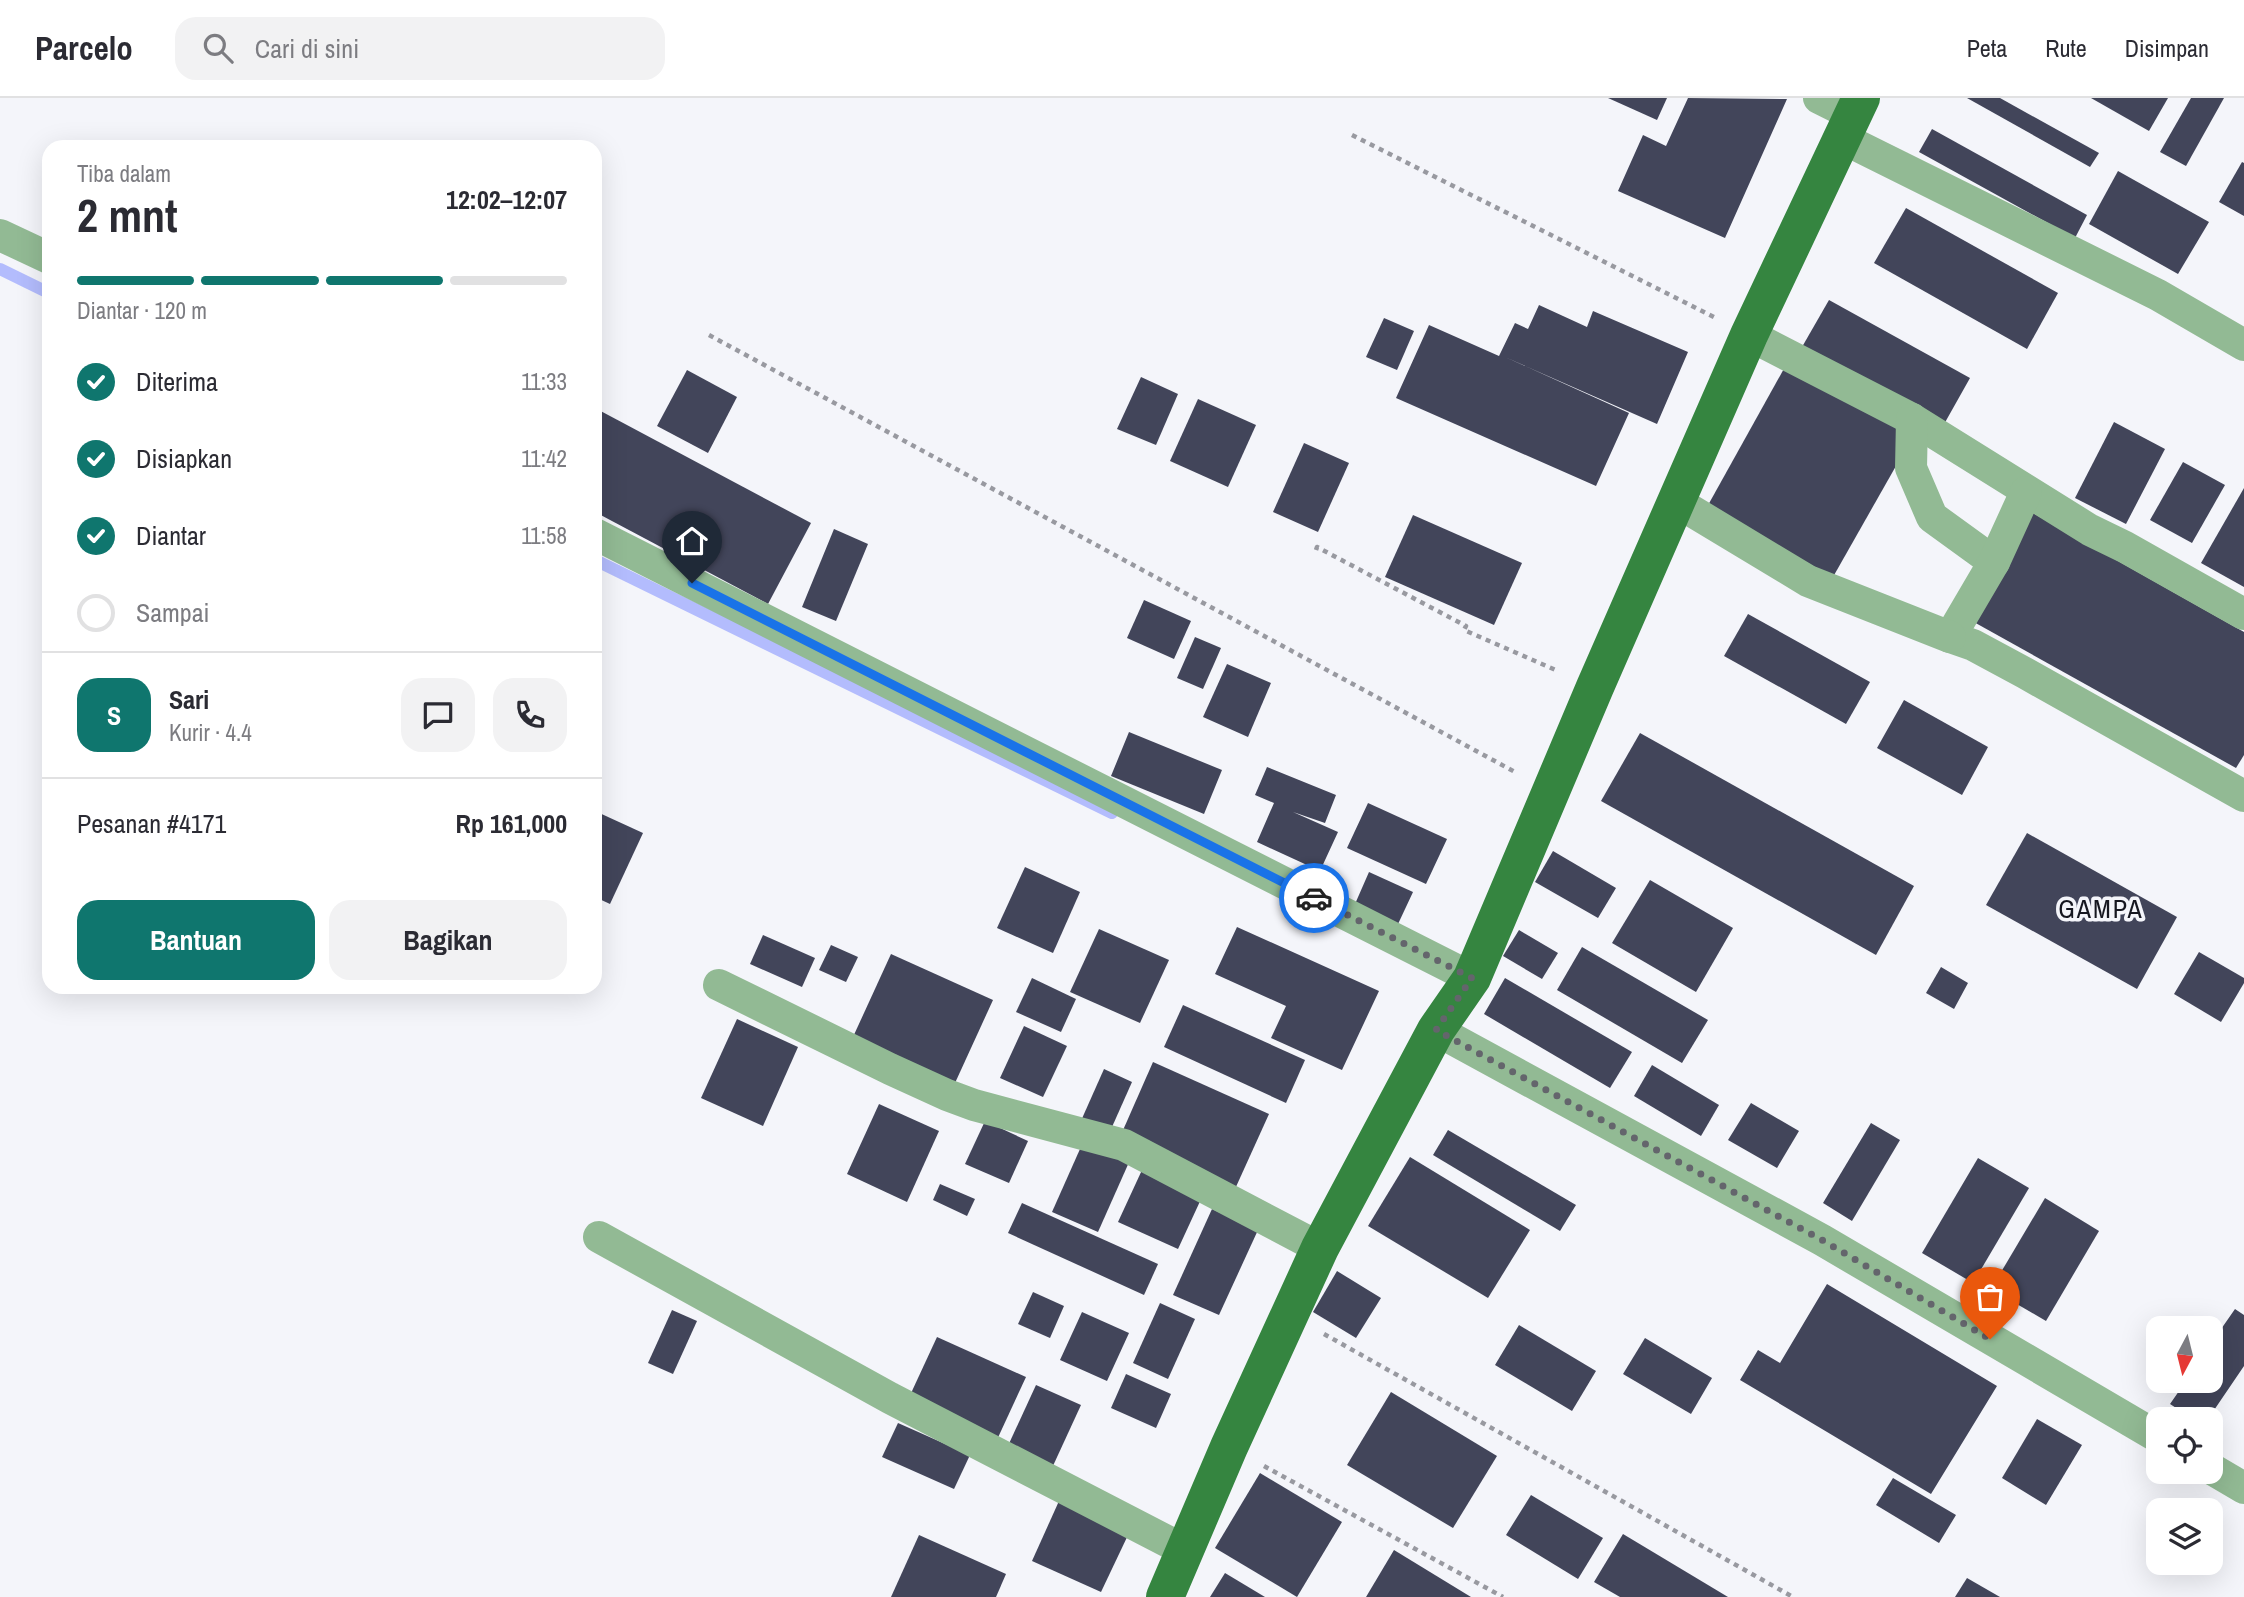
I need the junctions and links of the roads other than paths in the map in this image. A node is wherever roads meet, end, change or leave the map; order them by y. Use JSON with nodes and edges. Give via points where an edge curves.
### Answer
{"nodes":[{"id":1,"x":1819,"y":98,"type":"edge"},
{"id":2,"x":1852,"y":117,"type":"edge"},
{"id":3,"x":0,"y":235,"type":"edge"},
{"id":4,"x":42,"y":255,"type":"edge"},
{"id":5,"x":1749,"y":335,"type":"junction"},
{"id":6,"x":2244,"y":345,"type":"edge"},
{"id":7,"x":1912,"y":419,"type":"junction"},
{"id":8,"x":2026,"y":492,"type":"junction"},
{"id":9,"x":1677,"y":502,"type":"junction"},
{"id":10,"x":602,"y":538,"type":"edge"},
{"id":11,"x":1994,"y":562,"type":"junction"},
{"id":12,"x":2244,"y":614,"type":"edge"},
{"id":13,"x":1950,"y":637,"type":"junction"},
{"id":14,"x":2244,"y":796,"type":"edge"},
{"id":15,"x":1472,"y":978,"type":"junction"},
{"id":16,"x":719,"y":985,"type":"dead end"},
{"id":17,"x":1436,"y":1030,"type":"junction"},
{"id":18,"x":599,"y":1237,"type":"dead end"},
{"id":19,"x":1320,"y":1248,"type":"junction"},
{"id":20,"x":2146,"y":1430,"type":"edge"},
{"id":21,"x":2223,"y":1476,"type":"edge"},
{"id":22,"x":2244,"y":1488,"type":"edge"},
{"id":23,"x":1186,"y":1551,"type":"junction"},
{"id":24,"x":1165,"y":1597,"type":"edge"}],
"edges":[{"from":1,"to":2,"type":"street"},
{"from":2,"to":5,"type":"main road"},
{"from":2,"to":6,"type":"street"},
{"from":3,"to":4,"type":"street"},
{"from":5,"to":7,"type":"street"},
{"from":5,"to":9,"type":"main road"},
{"from":7,"to":8,"type":"street"},
{"from":7,"to":11,"type":"street","via":[[1911,468],[1932,517]]},
{"from":8,"to":11,"type":"street"},
{"from":8,"to":12,"type":"street"},
{"from":9,"to":13,"type":"street","via":[[1808,581]]},
{"from":9,"to":15,"type":"main road"},
{"from":10,"to":15,"type":"street"},
{"from":11,"to":13,"type":"street"},
{"from":13,"to":14,"type":"street","via":[[2025,673]]},
{"from":15,"to":17,"type":"main road"},
{"from":16,"to":19,"type":"street","via":[[947,1095],[1124,1145]]},
{"from":17,"to":19,"type":"main road"},
{"from":17,"to":20,"type":"street","via":[[1822,1240]]},
{"from":18,"to":23,"type":"street","via":[[890,1398]]},
{"from":19,"to":23,"type":"main road"},
{"from":21,"to":22,"type":"street"},
{"from":23,"to":24,"type":"main road"}]}
